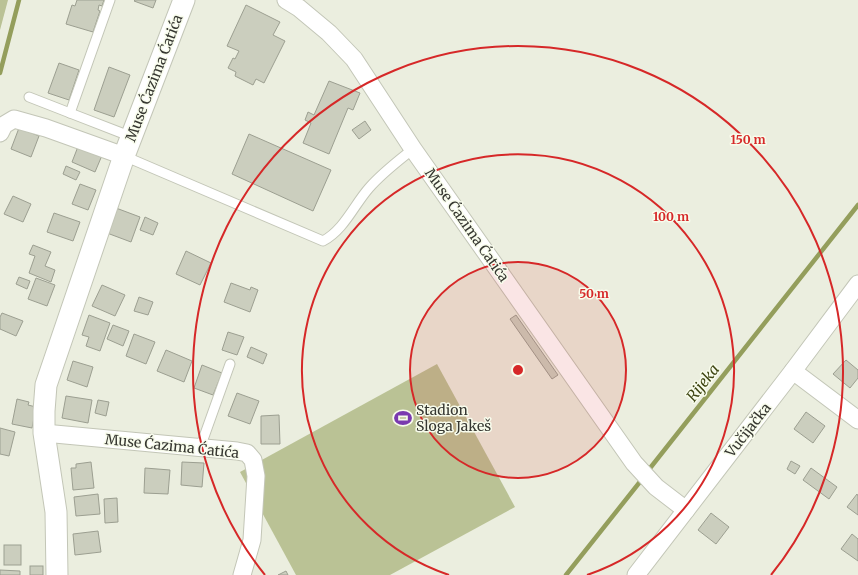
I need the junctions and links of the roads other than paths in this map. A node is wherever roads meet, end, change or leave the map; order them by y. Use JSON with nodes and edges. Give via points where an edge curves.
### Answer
{"nodes":[{"id":1,"x":110,"y":0,"type":"edge"},
{"id":2,"x":184,"y":0,"type":"edge"},
{"id":3,"x":286,"y":0,"type":"edge"},
{"id":4,"x":29,"y":98,"type":"dead end"},
{"id":5,"x":70,"y":112,"type":"junction"},
{"id":6,"x":0,"y":133,"type":"edge"},
{"id":7,"x":132,"y":137,"type":"junction"},
{"id":8,"x":413,"y":149,"type":"junction"},
{"id":9,"x":124,"y":156,"type":"junction"},
{"id":10,"x":858,"y":284,"type":"edge"},
{"id":11,"x":230,"y":364,"type":"dead end"},
{"id":12,"x":793,"y":371,"type":"junction"},
{"id":13,"x":858,"y":420,"type":"edge"},
{"id":14,"x":44,"y":433,"type":"junction"},
{"id":15,"x":200,"y":448,"type":"junction"},
{"id":16,"x":686,"y":510,"type":"junction"},
{"id":17,"x":57,"y":575,"type":"edge"},
{"id":18,"x":242,"y":575,"type":"edge"},
{"id":19,"x":636,"y":575,"type":"edge"}],
"edges":[{"from":1,"to":5,"type":"lane"},
{"from":2,"to":7,"type":"street","name":"Muse Ćazima Ćatića"},
{"from":3,"to":8,"type":"street","name":"Muse Ćazima Ćatića","via":[[329,32],[354,59]]},
{"from":4,"to":5,"type":"lane"},
{"from":5,"to":7,"type":"lane"},
{"from":6,"to":9,"type":"street","name":"Muse Ćazima Ćatića","via":[[4,125],[14,119]]},
{"from":7,"to":9,"type":"street","name":"Muse Ćazima Ćatića"},
{"from":8,"to":9,"type":"lane","via":[[389,167],[368,188],[342,224],[323,242]]},
{"from":8,"to":16,"type":"street","name":"Muse Ćazima Ćatića","via":[[634,463],[656,488]]},
{"from":9,"to":14,"type":"street","name":"Muse Ćazima Ćatića","via":[[46,385]]},
{"from":10,"to":12,"type":"street","name":"Vučijačka"},
{"from":11,"to":15,"type":"lane"},
{"from":12,"to":13,"type":"street"},
{"from":12,"to":16,"type":"street","name":"Vučijačka"},
{"from":14,"to":15,"type":"street","name":"Muse Ćazima Ćatića"},
{"from":14,"to":17,"type":"street","name":"Muse Ćazima Ćatića","via":[[56,512]]},
{"from":15,"to":18,"type":"street","name":"Muse Ćazima Ćatića","via":[[247,453],[253,460],[256,476],[252,540]]},
{"from":16,"to":19,"type":"street","name":"Vučijačka"}]}
